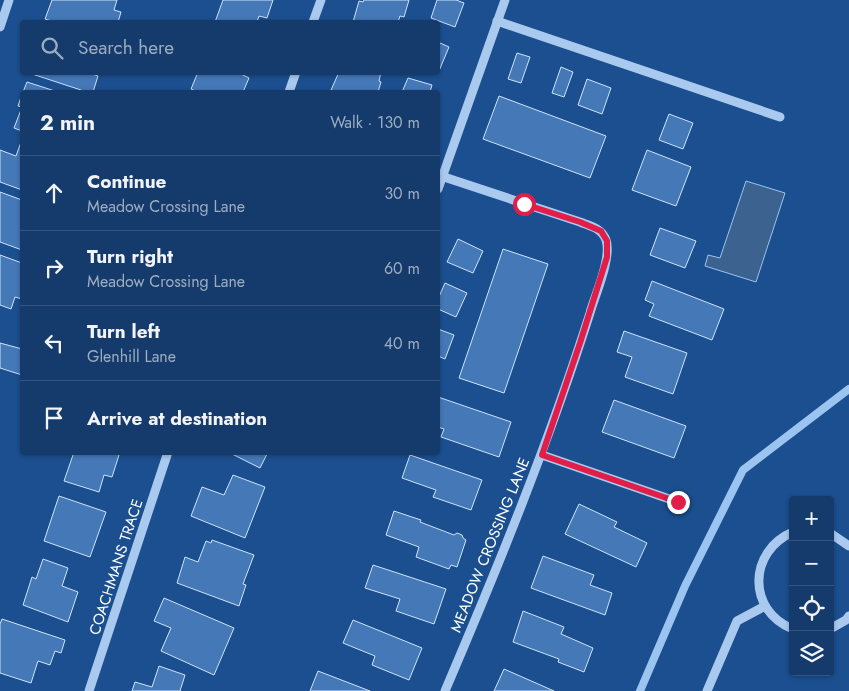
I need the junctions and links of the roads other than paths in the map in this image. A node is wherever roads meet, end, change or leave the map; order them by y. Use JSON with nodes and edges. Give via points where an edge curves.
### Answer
{"nodes":[{"id":1,"x":9,"y":0,"type":"edge"},
{"id":2,"x":321,"y":0,"type":"edge"},
{"id":3,"x":505,"y":0,"type":"edge"},
{"id":4,"x":314,"y":20,"type":"edge"},
{"id":5,"x":497,"y":21,"type":"junction"},
{"id":6,"x":0,"y":25,"type":"edge"},
{"id":7,"x":295,"y":75,"type":"edge"},
{"id":8,"x":290,"y":90,"type":"edge"},
{"id":9,"x":780,"y":117,"type":"dead end"},
{"id":10,"x":440,"y":176,"type":"edge"},
{"id":11,"x":167,"y":455,"type":"edge"},
{"id":12,"x":542,"y":455,"type":"junction"},
{"id":13,"x":678,"y":502,"type":"dead end"},
{"id":14,"x":789,"y":534,"type":"edge"},
{"id":15,"x":834,"y":536,"type":"edge"},
{"id":16,"x":849,"y":546,"type":"edge"},
{"id":17,"x":766,"y":606,"type":"junction"},
{"id":18,"x":849,"y":616,"type":"edge"},
{"id":19,"x":789,"y":627,"type":"edge"},
{"id":20,"x":834,"y":627,"type":"edge"},
{"id":21,"x":89,"y":691,"type":"edge"},
{"id":22,"x":445,"y":691,"type":"edge"},
{"id":23,"x":707,"y":691,"type":"edge"}],
"edges":[{"from":1,"to":6,"type":"street"},
{"from":2,"to":4,"type":"street"},
{"from":3,"to":5,"type":"street"},
{"from":5,"to":9,"type":"street"},
{"from":5,"to":10,"type":"street"},
{"from":7,"to":8,"type":"street"},
{"from":10,"to":12,"type":"street","name":"MEADOW CROSSING LANE","via":[[580,222],[601,231],[607,241],[607,257]]},
{"from":11,"to":21,"type":"street","name":"COACHMANS TRACE"},
{"from":12,"to":13,"type":"street"},
{"from":12,"to":22,"type":"street","name":"MEADOW CROSSING LANE"},
{"from":14,"to":17,"type":"street","via":[[769,549],[761,564],[758,581]]},
{"from":15,"to":16,"type":"street"},
{"from":17,"to":19,"type":"street","via":[[770,614]]},
{"from":17,"to":23,"type":"street","via":[[737,621]]},
{"from":18,"to":20,"type":"street"}]}
